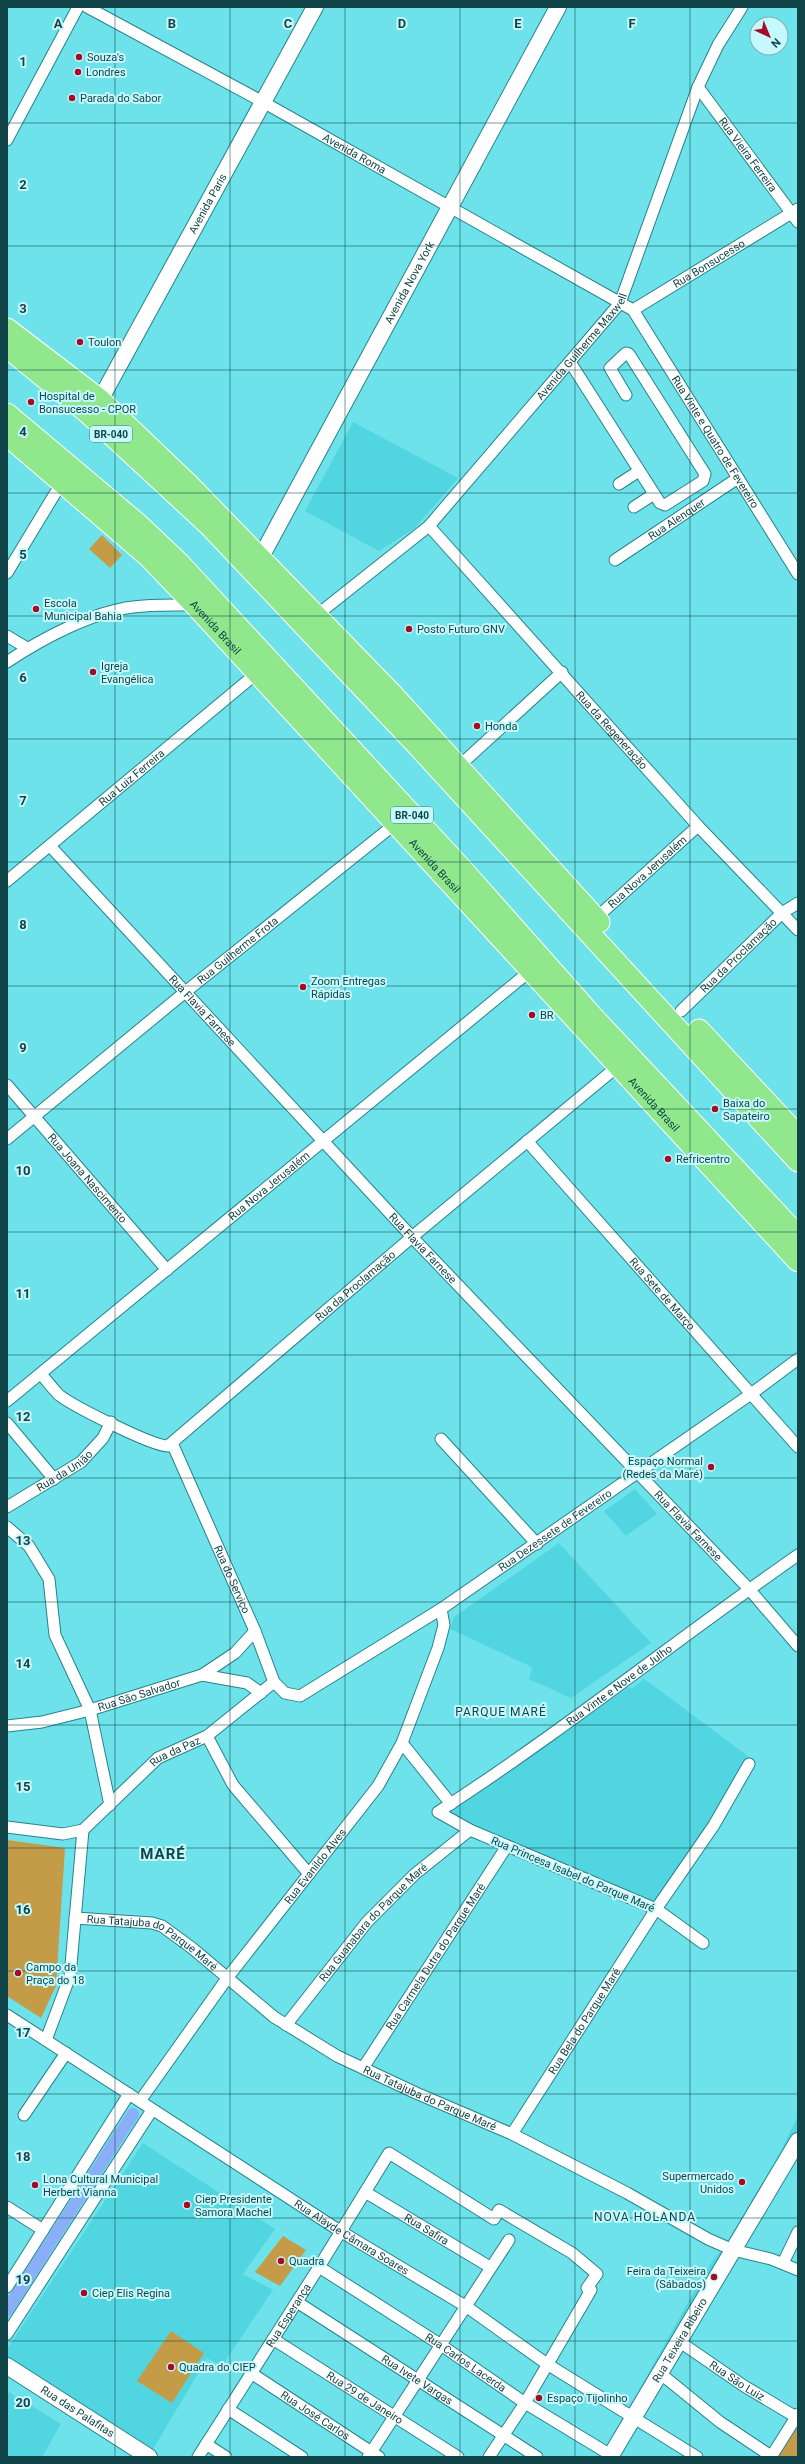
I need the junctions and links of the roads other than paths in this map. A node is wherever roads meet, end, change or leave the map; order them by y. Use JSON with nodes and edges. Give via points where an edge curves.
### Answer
{"nodes":[{"id":1,"x":78,"y":7,"type":"edge"},
{"id":2,"x":87,"y":7,"type":"edge"},
{"id":3,"x":315,"y":7,"type":"edge"},
{"id":4,"x":558,"y":7,"type":"edge"},
{"id":5,"x":742,"y":7,"type":"edge"},
{"id":6,"x":698,"y":87,"type":"junction"},
{"id":7,"x":263,"y":102,"type":"junction"},
{"id":8,"x":7,"y":140,"type":"edge"},
{"id":9,"x":450,"y":207,"type":"junction"},
{"id":10,"x":796,"y":215,"type":"edge"},
{"id":11,"x":620,"y":303,"type":"junction"},
{"id":12,"x":633,"y":310,"type":"junction"},
{"id":13,"x":7,"y":329,"type":"edge"},
{"id":14,"x":7,"y":347,"type":"edge"},
{"id":15,"x":570,"y":362,"type":"junction"},
{"id":16,"x":626,"y":395,"type":"dead end"},
{"id":17,"x":100,"y":400,"type":"junction"},
{"id":18,"x":7,"y":414,"type":"edge"},
{"id":19,"x":7,"y":435,"type":"edge"},
{"id":20,"x":639,"y":471,"type":"junction"},
{"id":21,"x":738,"y":478,"type":"junction"},
{"id":22,"x":62,"y":482,"type":"junction"},
{"id":23,"x":619,"y":484,"type":"dead end"},
{"id":24,"x":654,"y":494,"type":"junction"},
{"id":25,"x":634,"y":507,"type":"dead end"},
{"id":26,"x":429,"y":526,"type":"junction"},
{"id":27,"x":261,"y":557,"type":"junction"},
{"id":28,"x":615,"y":560,"type":"dead end"},
{"id":29,"x":7,"y":573,"type":"edge"},
{"id":30,"x":798,"y":574,"type":"edge"},
{"id":31,"x":195,"y":605,"type":"junction"},
{"id":32,"x":317,"y":616,"type":"junction"},
{"id":33,"x":7,"y":636,"type":"edge"},
{"id":34,"x":27,"y":648,"type":"junction"},
{"id":35,"x":7,"y":662,"type":"edge"},
{"id":36,"x":562,"y":672,"type":"junction"},
{"id":37,"x":257,"y":673,"type":"junction"},
{"id":38,"x":324,"y":718,"type":"junction"},
{"id":39,"x":418,"y":746,"type":"junction"},
{"id":40,"x":458,"y":767,"type":"junction"},
{"id":41,"x":395,"y":824,"type":"junction"},
{"id":42,"x":698,"y":826,"type":"junction"},
{"id":43,"x":51,"y":847,"type":"junction"},
{"id":44,"x":7,"y":881,"type":"edge"},
{"id":45,"x":798,"y":903,"type":"edge"},
{"id":46,"x":782,"y":913,"type":"junction"},
{"id":47,"x":596,"y":918,"type":"junction"},
{"id":48,"x":798,"y":930,"type":"edge"},
{"id":49,"x":530,"y":971,"type":"junction"},
{"id":50,"x":184,"y":993,"type":"junction"},
{"id":51,"x":681,"y":1011,"type":"junction"},
{"id":52,"x":618,"y":1066,"type":"junction"},
{"id":53,"x":7,"y":1085,"type":"edge"},
{"id":54,"x":34,"y":1117,"type":"junction"},
{"id":55,"x":798,"y":1136,"type":"edge"},
{"id":56,"x":7,"y":1139,"type":"edge"},
{"id":57,"x":323,"y":1141,"type":"junction"},
{"id":58,"x":527,"y":1141,"type":"junction"},
{"id":59,"x":797,"y":1160,"type":"edge"},
{"id":60,"x":798,"y":1236,"type":"edge"},
{"id":61,"x":412,"y":1237,"type":"junction"},
{"id":62,"x":798,"y":1261,"type":"edge"},
{"id":63,"x":167,"y":1270,"type":"junction"},
{"id":64,"x":798,"y":1359,"type":"edge"},
{"id":65,"x":41,"y":1374,"type":"junction"},
{"id":66,"x":751,"y":1394,"type":"junction"},
{"id":67,"x":7,"y":1401,"type":"edge"},
{"id":68,"x":111,"y":1422,"type":"junction"},
{"id":69,"x":7,"y":1423,"type":"edge"},
{"id":70,"x":441,"y":1439,"type":"dead end"},
{"id":71,"x":170,"y":1445,"type":"junction"},
{"id":72,"x":798,"y":1447,"type":"edge"},
{"id":73,"x":639,"y":1472,"type":"junction"},
{"id":74,"x":54,"y":1479,"type":"junction"},
{"id":75,"x":7,"y":1507,"type":"edge"},
{"id":76,"x":7,"y":1527,"type":"edge"},
{"id":77,"x":537,"y":1544,"type":"junction"},
{"id":78,"x":798,"y":1555,"type":"edge"},
{"id":79,"x":749,"y":1589,"type":"junction"},
{"id":80,"x":441,"y":1608,"type":"junction"},
{"id":81,"x":255,"y":1631,"type":"junction"},
{"id":82,"x":798,"y":1646,"type":"edge"},
{"id":83,"x":202,"y":1675,"type":"junction"},
{"id":84,"x":274,"y":1682,"type":"junction"},
{"id":85,"x":261,"y":1693,"type":"junction"},
{"id":86,"x":90,"y":1710,"type":"junction"},
{"id":87,"x":7,"y":1726,"type":"edge"},
{"id":88,"x":207,"y":1736,"type":"junction"},
{"id":89,"x":402,"y":1743,"type":"junction"},
{"id":90,"x":748,"y":1764,"type":"dead end"},
{"id":91,"x":451,"y":1804,"type":"junction"},
{"id":92,"x":110,"y":1806,"type":"junction"},
{"id":93,"x":438,"y":1812,"type":"joint"},
{"id":94,"x":7,"y":1828,"type":"edge"},
{"id":95,"x":83,"y":1830,"type":"junction"},
{"id":96,"x":470,"y":1830,"type":"junction"},
{"id":97,"x":507,"y":1846,"type":"junction"},
{"id":98,"x":309,"y":1874,"type":"junction"},
{"id":99,"x":656,"y":1909,"type":"junction"},
{"id":100,"x":75,"y":1918,"type":"junction"},
{"id":101,"x":703,"y":1943,"type":"dead end"},
{"id":102,"x":228,"y":1977,"type":"junction"},
{"id":103,"x":7,"y":2015,"type":"edge"},
{"id":104,"x":286,"y":2025,"type":"junction"},
{"id":105,"x":46,"y":2040,"type":"junction"},
{"id":106,"x":66,"y":2053,"type":"junction"},
{"id":107,"x":363,"y":2068,"type":"junction"},
{"id":108,"x":129,"y":2094,"type":"junction"},
{"id":109,"x":140,"y":2101,"type":"junction"},
{"id":110,"x":152,"y":2110,"type":"junction"},
{"id":111,"x":24,"y":2115,"type":"dead end"},
{"id":112,"x":512,"y":2134,"type":"junction"},
{"id":113,"x":798,"y":2141,"type":"edge"},
{"id":114,"x":365,"y":2192,"type":"junction"},
{"id":115,"x":7,"y":2207,"type":"edge"},
{"id":116,"x":43,"y":2230,"type":"junction"},
{"id":117,"x":340,"y":2231,"type":"junction"},
{"id":118,"x":798,"y":2232,"type":"edge"},
{"id":119,"x":509,"y":2240,"type":"dead end"},
{"id":120,"x":733,"y":2250,"type":"junction"},
{"id":121,"x":783,"y":2263,"type":"junction"},
{"id":122,"x":319,"y":2267,"type":"junction"},
{"id":123,"x":490,"y":2267,"type":"junction"},
{"id":124,"x":798,"y":2270,"type":"edge"},
{"id":125,"x":7,"y":2286,"type":"edge"},
{"id":126,"x":296,"y":2302,"type":"junction"},
{"id":127,"x":467,"y":2307,"type":"junction"},
{"id":128,"x":7,"y":2334,"type":"edge"},
{"id":129,"x":273,"y":2339,"type":"junction"},
{"id":130,"x":680,"y":2342,"type":"junction"},
{"id":131,"x":441,"y":2345,"type":"junction"},
{"id":132,"x":547,"y":2364,"type":"junction"},
{"id":133,"x":7,"y":2366,"type":"edge"},
{"id":134,"x":251,"y":2373,"type":"junction"},
{"id":135,"x":661,"y":2374,"type":"junction"},
{"id":136,"x":418,"y":2382,"type":"junction"},
{"id":137,"x":525,"y":2403,"type":"junction"},
{"id":138,"x":228,"y":2409,"type":"junction"},
{"id":139,"x":797,"y":2415,"type":"edge"},
{"id":140,"x":396,"y":2418,"type":"junction"},
{"id":141,"x":634,"y":2418,"type":"junction"},
{"id":142,"x":503,"y":2435,"type":"junction"},
{"id":143,"x":206,"y":2444,"type":"junction"},
{"id":144,"x":373,"y":2455,"type":"edge"},
{"id":145,"x":611,"y":2456,"type":"edge"},
{"id":146,"x":771,"y":2456,"type":"edge"},
{"id":147,"x":149,"y":2457,"type":"edge"},
{"id":148,"x":198,"y":2457,"type":"edge"},
{"id":149,"x":226,"y":2457,"type":"edge"},
{"id":150,"x":302,"y":2457,"type":"edge"},
{"id":151,"x":458,"y":2457,"type":"edge"},
{"id":152,"x":489,"y":2457,"type":"edge"},
{"id":153,"x":537,"y":2457,"type":"edge"},
{"id":154,"x":697,"y":2457,"type":"edge"}],
"edges":[{"from":1,"to":8,"type":"street"},
{"from":2,"to":7,"type":"street","name":"Avenida Roma"},
{"from":3,"to":7,"type":"main road","name":"Avenida Paris"},
{"from":4,"to":9,"type":"main road","name":"Avenida Nova York"},
{"from":5,"to":6,"type":"street","name":"Avenida Guilherme Maxwell","via":[[718,44]]},
{"from":6,"to":10,"type":"street","name":"Rua Vieira Ferreira"},
{"from":6,"to":11,"type":"street","name":"Avenida Guilherme Maxwell"},
{"from":7,"to":9,"type":"street","name":"Avenida Roma"},
{"from":7,"to":17,"type":"main road","name":"Avenida Paris"},
{"from":9,"to":11,"type":"street","name":"Avenida Roma"},
{"from":9,"to":27,"type":"main road","name":"Avenida Nova York"},
{"from":10,"to":12,"type":"street","name":"Rua Bonsucesso"},
{"from":11,"to":12,"type":"street"},
{"from":11,"to":15,"type":"street","name":"Avenida Guilherme Maxwell"},
{"from":12,"to":21,"type":"street","name":"Rua Vinte e Quatro de Fevereiro"},
{"from":13,"to":17,"type":"highway"},
{"from":14,"to":39,"type":"highway","number":"BR-040","via":[[87,412],[210,526]]},
{"from":15,"to":20,"type":"street"},
{"from":15,"to":26,"type":"street","name":"Avenida Guilherme Maxwell"},
{"from":16,"to":24,"type":"street","via":[[610,368],[626,353],[705,474],[703,481],[665,504],[660,504]]},
{"from":17,"to":27,"type":"highway"},
{"from":18,"to":38,"type":"highway","name":"Avenida Brasil","number":"BR-040","via":[[139,525],[173,557]]},
{"from":19,"to":22,"type":"highway","name":"Avenida Brasil"},
{"from":20,"to":23,"type":"street"},
{"from":20,"to":24,"type":"street"},
{"from":21,"to":28,"type":"street","name":"Rua Alenquer"},
{"from":21,"to":30,"type":"street","name":"Rua Vinte e Quatro de Fevereiro"},
{"from":22,"to":29,"type":"street"},
{"from":22,"to":31,"type":"highway","name":"Avenida Brasil","via":[[148,556]]},
{"from":24,"to":25,"type":"street"},
{"from":26,"to":32,"type":"street","name":"Avenida Guilherme Maxwell"},
{"from":26,"to":36,"type":"street","name":"Rua da Regeneração"},
{"from":27,"to":32,"type":"highway"},
{"from":31,"to":34,"type":"street","via":[[133,607],[118,610],[97,616]]},
{"from":31,"to":37,"type":"highway","name":"Avenida Brasil"},
{"from":31,"to":38,"type":"highway"},
{"from":32,"to":39,"type":"highway","via":[[332,642],[398,716]]},
{"from":32,"to":40,"type":"highway"},
{"from":33,"to":34,"type":"street"},
{"from":34,"to":35,"type":"street"},
{"from":36,"to":40,"type":"street"},
{"from":36,"to":42,"type":"street","name":"Rua da Regeneração"},
{"from":37,"to":41,"type":"highway","name":"Avenida Brasil"},
{"from":37,"to":43,"type":"street","name":"Rua Luiz Ferreira"},
{"from":38,"to":60,"type":"highway","name":"Avenida Brasil","number":"BR-040","via":[[592,1016]]},
{"from":39,"to":59,"type":"highway","number":"BR-040"},
{"from":40,"to":47,"type":"highway"},
{"from":41,"to":49,"type":"highway","name":"Avenida Brasil"},
{"from":41,"to":50,"type":"street","name":"Rua Guilherme Frota"},
{"from":42,"to":46,"type":"street","name":"Rua da Regeneração"},
{"from":42,"to":47,"type":"street","name":"Rua Nova Jerusalém"},
{"from":43,"to":44,"type":"street","name":"Rua Luiz Ferreira"},
{"from":43,"to":50,"type":"street","name":"Rua Flavia Farnese"},
{"from":45,"to":46,"type":"street","name":"Rua da Proclamação"},
{"from":46,"to":48,"type":"street","name":"Rua da Regeneração"},
{"from":46,"to":51,"type":"street","name":"Rua da Proclamação"},
{"from":47,"to":51,"type":"highway"},
{"from":49,"to":52,"type":"highway","name":"Avenida Brasil"},
{"from":49,"to":57,"type":"street","name":"Rua Nova Jerusalém"},
{"from":50,"to":54,"type":"street","name":"Rua Guilherme Frota"},
{"from":50,"to":57,"type":"street","name":"Rua Flavia Farnese"},
{"from":51,"to":55,"type":"highway"},
{"from":52,"to":58,"type":"street","name":"Rua da Proclamação"},
{"from":52,"to":62,"type":"highway","name":"Avenida Brasil"},
{"from":53,"to":54,"type":"street","name":"Rua Joana Nascimento"},
{"from":54,"to":56,"type":"street","name":"Rua Guilherme Frota"},
{"from":54,"to":63,"type":"street","name":"Rua Joana Nascimento"},
{"from":57,"to":61,"type":"street","name":"Rua Flavia Farnese"},
{"from":57,"to":63,"type":"street","name":"Rua Nova Jerusalém"},
{"from":58,"to":61,"type":"street","name":"Rua da Proclamação"},
{"from":58,"to":66,"type":"street","name":"Rua Sete de Março"},
{"from":61,"to":71,"type":"street","name":"Rua da Proclamação"},
{"from":61,"to":73,"type":"street","name":"Rua Flavia Farnese"},
{"from":63,"to":65,"type":"street","name":"Rua Nova Jerusalém"},
{"from":64,"to":66,"type":"street","name":"Rua Dezessete de Fevereiro"},
{"from":65,"to":67,"type":"street","name":"Rua Nova Jerusalém"},
{"from":65,"to":68,"type":"street","via":[[60,1395]]},
{"from":66,"to":72,"type":"street","name":"Rua Sete de Março"},
{"from":66,"to":73,"type":"street","name":"Rua Dezessete de Fevereiro"},
{"from":68,"to":71,"type":"street","via":[[148,1440]]},
{"from":68,"to":74,"type":"street","name":"Rua da União","via":[[103,1438],[88,1456]]},
{"from":69,"to":74,"type":"street"},
{"from":70,"to":77,"type":"street"},
{"from":71,"to":81,"type":"street","name":"Rua do Serviço"},
{"from":73,"to":77,"type":"street","name":"Rua Dezessete de Fevereiro"},
{"from":73,"to":79,"type":"street","name":"Rua Flavia Farnese"},
{"from":74,"to":75,"type":"street","name":"Rua da União"},
{"from":76,"to":86,"type":"street","via":[[29,1546],[49,1579],[55,1634]]},
{"from":77,"to":80,"type":"street","name":"Rua Dezessete de Fevereiro"},
{"from":78,"to":79,"type":"street","name":"Rua Vinte e Nove de Julho"},
{"from":79,"to":82,"type":"street","name":"Rua Flavia Farnese"},
{"from":79,"to":91,"type":"street","name":"Rua Vinte e Nove de Julho","via":[[586,1711]]},
{"from":80,"to":84,"type":"street","name":"Rua Dezessete de Fevereiro","via":[[306,1694],[295,1696],[285,1693]]},
{"from":80,"to":89,"type":"street","name":"Rua Evanildo Alves","via":[[443,1632]]},
{"from":81,"to":83,"type":"street","name":"Rua São Salvador","via":[[235,1653]]},
{"from":81,"to":84,"type":"street","name":"Rua do Serviço"},
{"from":83,"to":85,"type":"street","via":[[247,1683]]},
{"from":83,"to":86,"type":"street","name":"Rua São Salvador"},
{"from":84,"to":85,"type":"street","name":"Rua da Paz"},
{"from":85,"to":88,"type":"street","name":"Rua da Paz"},
{"from":86,"to":87,"type":"street","name":"Rua São Salvador","via":[[42,1722]]},
{"from":86,"to":92,"type":"street"},
{"from":88,"to":92,"type":"street","name":"Rua da Paz","via":[[158,1758]]},
{"from":88,"to":98,"type":"street","via":[[233,1785]]},
{"from":89,"to":91,"type":"street"},
{"from":89,"to":98,"type":"street","name":"Rua Evanildo Alves","via":[[378,1786]]},
{"from":90,"to":99,"type":"street","name":"Rua Bela do Parque Maré","via":[[714,1825]]},
{"from":91,"to":93,"type":"street","name":"Rua Vinte e Nove de Julho"},
{"from":92,"to":95,"type":"street","name":"Rua da Paz"},
{"from":93,"to":96,"type":"street","name":"Rua Princesa Isabel do Parque Maré"},
{"from":94,"to":95,"type":"street","via":[[63,1834]]},
{"from":95,"to":100,"type":"street"},
{"from":96,"to":97,"type":"street","name":"Rua Princesa Isabel do Parque Maré"},
{"from":96,"to":104,"type":"street","name":"Rua Guanabara do Parque Maré","via":[[415,1874],[367,1922]]},
{"from":97,"to":99,"type":"street","name":"Rua Princesa Isabel do Parque Maré"},
{"from":97,"to":107,"type":"street","name":"Rua Carmela Dutra do Parque Maré"},
{"from":98,"to":102,"type":"street","name":"Rua Evanildo Alves"},
{"from":99,"to":101,"type":"street","name":"Rua Princesa Isabel do Parque Maré"},
{"from":99,"to":112,"type":"street","name":"Rua Bela do Parque Maré"},
{"from":100,"to":102,"type":"street","name":"Rua Tatajuba do Parque Maré","via":[[152,1923],[162,1926]]},
{"from":100,"to":105,"type":"street","via":[[70,1976]]},
{"from":102,"to":104,"type":"street","name":"Rua Tatajuba do Parque Maré"},
{"from":102,"to":109,"type":"street","name":"Rua Evanildo Alves"},
{"from":103,"to":105,"type":"street","name":"Rua Alayde Câmara Soares"},
{"from":104,"to":107,"type":"street","name":"Rua Tatajuba do Parque Maré","via":[[312,2042]]},
{"from":105,"to":106,"type":"street","name":"Rua Alayde Câmara Soares"},
{"from":106,"to":108,"type":"street","name":"Rua Alayde Câmara Soares"},
{"from":106,"to":111,"type":"street"},
{"from":107,"to":112,"type":"street","name":"Rua Tatajuba do Parque Maré"},
{"from":108,"to":109,"type":"street","name":"Rua Alayde Câmara Soares"},
{"from":108,"to":116,"type":"street"},
{"from":109,"to":110,"type":"street","name":"Rua Alayde Câmara Soares"},
{"from":110,"to":117,"type":"street","name":"Rua Alayde Câmara Soares"},
{"from":110,"to":128,"type":"street"},
{"from":112,"to":120,"type":"street","name":"Rua Tatajuba do Parque Maré","via":[[627,2193],[676,2223]]},
{"from":113,"to":120,"type":"main road","name":"Rua Teixeira Ribeiro"},
{"from":114,"to":117,"type":"street","name":"Rua Esperança"},
{"from":114,"to":123,"type":"street","name":"Rua Safira"},
{"from":114,"to":132,"type":"street","name":"Rua Esperança","via":[[389,2153],[494,2219],[499,2210],[572,2253],[597,2274]]},
{"from":115,"to":116,"type":"street"},
{"from":116,"to":125,"type":"street"},
{"from":117,"to":122,"type":"street","name":"Rua Esperança"},
{"from":117,"to":127,"type":"street","name":"Rua Alayde Câmara Soares"},
{"from":118,"to":121,"type":"street"},
{"from":119,"to":123,"type":"street"},
{"from":120,"to":121,"type":"street","name":"Rua Tatajuba do Parque Maré"},
{"from":120,"to":130,"type":"main road","name":"Rua Teixeira Ribeiro"},
{"from":121,"to":124,"type":"street","name":"Rua Tatajuba do Parque Maré"},
{"from":122,"to":126,"type":"street","name":"Rua Esperança"},
{"from":122,"to":131,"type":"street","name":"Rua Carlos Lacerda"},
{"from":123,"to":127,"type":"street"},
{"from":126,"to":129,"type":"street","name":"Rua Esperança"},
{"from":126,"to":136,"type":"street","name":"Rua Ivete Vargas"},
{"from":127,"to":131,"type":"street"},
{"from":127,"to":132,"type":"street","name":"Rua Alayde Câmara Soares"},
{"from":129,"to":134,"type":"street","name":"Rua Esperança"},
{"from":129,"to":140,"type":"street","name":"Rua 29 de Janeiro"},
{"from":130,"to":135,"type":"main road","name":"Rua Teixeira Ribeiro"},
{"from":130,"to":139,"type":"street","name":"Rua São Luiz","via":[[744,2386]]},
{"from":131,"to":136,"type":"street"},
{"from":131,"to":137,"type":"street","name":"Rua Carlos Lacerda"},
{"from":132,"to":137,"type":"street"},
{"from":132,"to":141,"type":"street","name":"Rua Alayde Câmara Soares"},
{"from":133,"to":147,"type":"main road","name":"Rua das Palafitas"},
{"from":134,"to":138,"type":"street","name":"Rua Esperança"},
{"from":134,"to":144,"type":"street","name":"Rua José Carlos"},
{"from":135,"to":141,"type":"main road","name":"Rua Teixeira Ribeiro"},
{"from":135,"to":146,"type":"street","via":[[720,2422]]},
{"from":136,"to":140,"type":"street"},
{"from":136,"to":142,"type":"street","name":"Rua Ivete Vargas"},
{"from":137,"to":142,"type":"street"},
{"from":137,"to":145,"type":"street","name":"Rua Carlos Lacerda"},
{"from":138,"to":143,"type":"street","name":"Rua Esperança"},
{"from":138,"to":150,"type":"street"},
{"from":139,"to":146,"type":"street"},
{"from":140,"to":144,"type":"street"},
{"from":140,"to":151,"type":"street","name":"Rua 29 de Janeiro"},
{"from":141,"to":145,"type":"main road","name":"Rua Teixeira Ribeiro"},
{"from":141,"to":154,"type":"street","name":"Rua Alayde Câmara Soares"},
{"from":142,"to":152,"type":"street"},
{"from":142,"to":153,"type":"street","name":"Rua Ivete Vargas"},
{"from":143,"to":148,"type":"street","name":"Rua Esperança"},
{"from":143,"to":149,"type":"street"}]}
